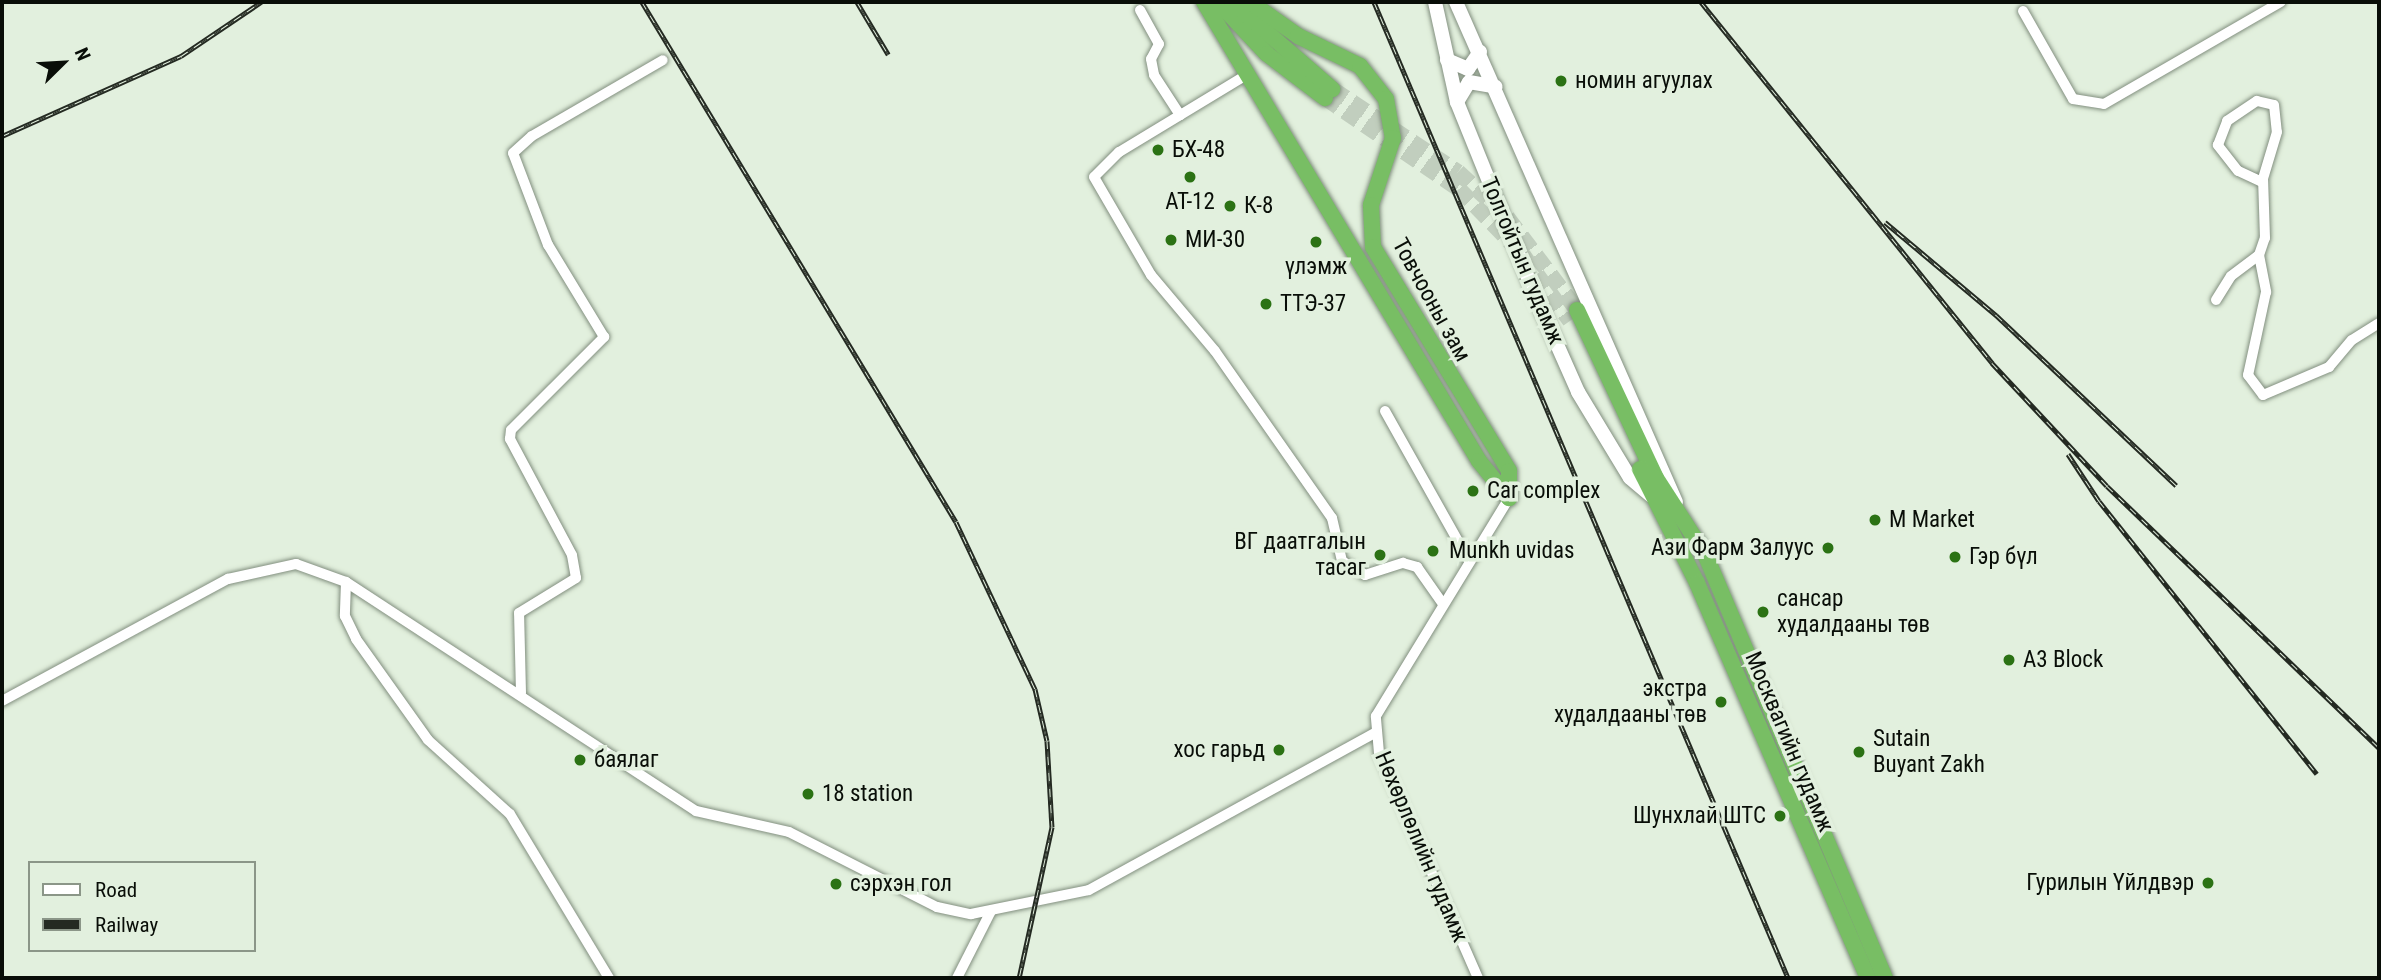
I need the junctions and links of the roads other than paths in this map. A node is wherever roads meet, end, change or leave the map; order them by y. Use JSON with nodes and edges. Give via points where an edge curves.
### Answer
{"nodes":[{"id":1,"x":1205,"y":2,"type":"edge"},
{"id":2,"x":1218,"y":2,"type":"edge"},
{"id":3,"x":1232,"y":2,"type":"edge"},
{"id":4,"x":1250,"y":2,"type":"edge"},
{"id":5,"x":1435,"y":2,"type":"edge"},
{"id":6,"x":1456,"y":2,"type":"edge"},
{"id":7,"x":2281,"y":2,"type":"edge"},
{"id":8,"x":1140,"y":10,"type":"dead end"},
{"id":9,"x":2023,"y":11,"type":"dead end"},
{"id":10,"x":1480,"y":52,"type":"junction"},
{"id":11,"x":663,"y":60,"type":"dead end"},
{"id":12,"x":1447,"y":60,"type":"junction"},
{"id":13,"x":1248,"y":74,"type":"junction"},
{"id":14,"x":1496,"y":87,"type":"junction"},
{"id":15,"x":1457,"y":102,"type":"junction"},
{"id":16,"x":1180,"y":115,"type":"junction"},
{"id":17,"x":2263,"y":179,"type":"junction"},
{"id":18,"x":2259,"y":255,"type":"junction"},
{"id":19,"x":2216,"y":300,"type":"dead end"},
{"id":20,"x":2379,"y":323,"type":"edge"},
{"id":21,"x":1385,"y":411,"type":"dead end"},
{"id":22,"x":1508,"y":498,"type":"junction"},
{"id":23,"x":1654,"y":498,"type":"junction"},
{"id":24,"x":1676,"y":502,"type":"junction"},
{"id":25,"x":1468,"y":559,"type":"junction"},
{"id":26,"x":346,"y":582,"type":"junction"},
{"id":27,"x":1443,"y":604,"type":"junction"},
{"id":28,"x":521,"y":693,"type":"junction"},
{"id":29,"x":2,"y":701,"type":"edge"},
{"id":30,"x":1376,"y":732,"type":"junction"},
{"id":31,"x":991,"y":911,"type":"junction"},
{"id":32,"x":609,"y":978,"type":"edge"},
{"id":33,"x":957,"y":978,"type":"edge"},
{"id":34,"x":1478,"y":978,"type":"edge"},
{"id":35,"x":1868,"y":978,"type":"edge"},
{"id":36,"x":1885,"y":978,"type":"edge"}],
"edges":[{"from":1,"to":13,"type":"highway","name":"Товчооны зам"},
{"from":2,"to":3,"type":"highway","via":[[1267,54],[1328,93]]},
{"from":4,"to":22,"type":"highway","name":"Товчооны зам","via":[[1298,36],[1360,66],[1382,93],[1393,138],[1371,205],[1374,247],[1509,471]]},
{"from":5,"to":12,"type":"main road","name":"Толгойтын гудамж"},
{"from":6,"to":10,"type":"main road","name":"Толгойтын гудамж"},
{"from":7,"to":9,"type":"street","via":[[2104,104],[2073,99]]},
{"from":8,"to":16,"type":"street","via":[[1159,44],[1151,59],[1154,75]]},
{"from":10,"to":12,"type":"main road","via":[[1468,69]]},
{"from":10,"to":14,"type":"main road","name":"Толгойтын гудамж"},
{"from":11,"to":28,"type":"street","via":[[532,136],[513,153],[548,245],[604,332],[598,349],[511,429],[510,439],[572,555],[576,578],[519,613]]},
{"from":12,"to":15,"type":"main road","name":"Толгойтын гудамж"},
{"from":13,"to":16,"type":"street"},
{"from":13,"to":22,"type":"highway","name":"Товчооны зам","via":[[1479,461]]},
{"from":14,"to":15,"type":"main road","via":[[1473,80]]},
{"from":14,"to":24,"type":"main road","name":"Толгойтын гудамж"},
{"from":15,"to":23,"type":"main road","name":"Толгойтын гудамж","via":[[1578,392],[1630,478]]},
{"from":16,"to":27,"type":"street","via":[[1096,170],[1108,205],[1151,275],[1216,351],[1332,518],[1342,561],[1365,575],[1403,563],[1416,567]]},
{"from":17,"to":17,"type":"street","via":[[2238,171],[2218,145],[2227,121],[2257,101],[2274,105],[2277,132]]},
{"from":17,"to":18,"type":"street","via":[[2265,238]]},
{"from":18,"to":19,"type":"street","via":[[2231,276]]},
{"from":18,"to":20,"type":"street","via":[[2266,292],[2248,375],[2263,395],[2329,367],[2352,340]]},
{"from":21,"to":25,"type":"street"},
{"from":22,"to":25,"type":"street","name":"Нөхөрлөлийн гудамж"},
{"from":23,"to":24,"type":"highway","name":"Москвагийн гудамж","via":[[1574,316],[1656,478]]},
{"from":23,"to":35,"type":"highway","name":"Москвагийн гудамж"},
{"from":24,"to":36,"type":"highway","name":"Москвагийн гудамж"},
{"from":25,"to":27,"type":"street","name":"Нөхөрлөлийн гудамж"},
{"from":26,"to":28,"type":"street"},
{"from":26,"to":29,"type":"street","via":[[296,564],[228,579]]},
{"from":26,"to":32,"type":"street","via":[[345,616],[356,639],[437,749],[510,814]]},
{"from":27,"to":30,"type":"street","name":"Нөхөрлөлийн гудамж","via":[[1381,706]]},
{"from":28,"to":31,"type":"street","via":[[696,811],[825,845],[937,907]]},
{"from":30,"to":31,"type":"street","via":[[1088,890]]},
{"from":30,"to":34,"type":"street","name":"Нөхөрлөлийн гудамж","via":[[1378,753]]},
{"from":31,"to":33,"type":"street"}]}
